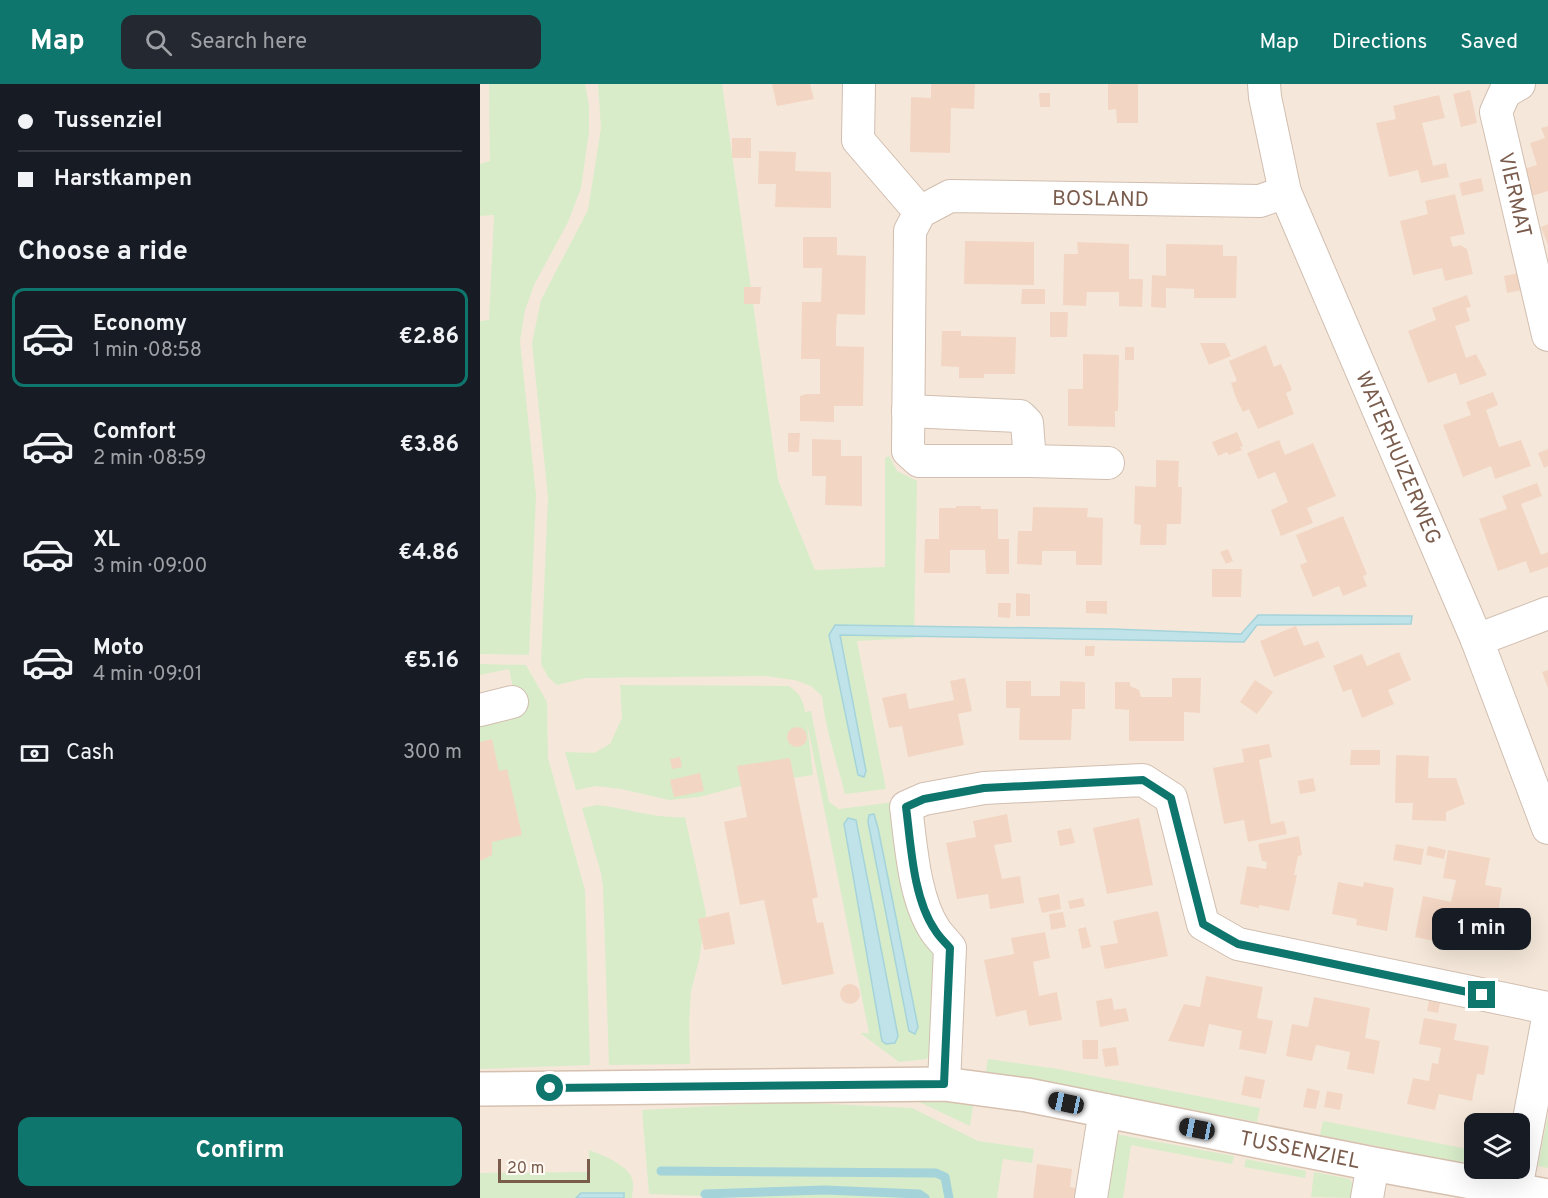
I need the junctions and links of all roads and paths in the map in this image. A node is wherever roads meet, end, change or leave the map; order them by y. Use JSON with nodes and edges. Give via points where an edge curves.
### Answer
{"nodes":[{"id":1,"x":859,"y":84,"type":"edge"},
{"id":2,"x":1264,"y":84,"type":"edge"},
{"id":3,"x":1506,"y":86,"type":"edge"},
{"id":4,"x":1285,"y":192,"type":"junction"},
{"id":5,"x":920,"y":212,"type":"junction"},
{"id":6,"x":1548,"y":335,"type":"edge"},
{"id":7,"x":908,"y":411,"type":"junction"},
{"id":8,"x":1030,"y":461,"type":"junction"},
{"id":9,"x":1108,"y":463,"type":"dead end"},
{"id":10,"x":1548,"y":613,"type":"edge"},
{"id":11,"x":1477,"y":640,"type":"junction"},
{"id":12,"x":512,"y":702,"type":"dead end"},
{"id":13,"x":480,"y":710,"type":"edge"},
{"id":14,"x":1548,"y":828,"type":"edge"},
{"id":15,"x":1548,"y":1008,"type":"edge"},
{"id":16,"x":1548,"y":1018,"type":"edge"},
{"id":17,"x":944,"y":1084,"type":"junction"},
{"id":18,"x":480,"y":1089,"type":"edge"},
{"id":19,"x":1105,"y":1110,"type":"junction"},
{"id":20,"x":1372,"y":1164,"type":"junction"},
{"id":21,"x":1516,"y":1189,"type":"junction"},
{"id":22,"x":1548,"y":1196,"type":"edge"},
{"id":23,"x":1091,"y":1198,"type":"edge"},
{"id":24,"x":1368,"y":1198,"type":"edge"}],
"edges":[{"from":1,"to":5,"type":"street","via":[[858,140]]},
{"from":2,"to":4,"type":"street","name":"WATERHUIZERWEG"},
{"from":3,"to":6,"type":"street","name":"VIERMAT","via":[[1496,112]]},
{"from":4,"to":5,"type":"street","name":"BOSLAND","via":[[1260,201],[950,196]]},
{"from":4,"to":11,"type":"street","name":"WATERHUIZERWEG"},
{"from":5,"to":7,"type":"street","via":[[910,231]]},
{"from":7,"to":8,"type":"street","via":[[1020,416],[1027,423]]},
{"from":7,"to":8,"type":"street","via":[[908,451],[919,461]]},
{"from":8,"to":9,"type":"street"},
{"from":10,"to":11,"type":"street"},
{"from":11,"to":14,"type":"street","name":"WATERHUIZERWEG"},
{"from":12,"to":13,"type":"street"},
{"from":15,"to":17,"type":"street","via":[[1229,939],[1203,924],[1171,798],[1143,780],[984,788],[924,799],[906,807],[925,910],[934,930],[950,948]]},
{"from":16,"to":21,"type":"street"},
{"from":17,"to":18,"type":"street","name":"TUSSENZIEL"},
{"from":17,"to":19,"type":"street","name":"TUSSENZIEL"},
{"from":19,"to":20,"type":"street","name":"TUSSENZIEL"},
{"from":19,"to":23,"type":"street"},
{"from":20,"to":21,"type":"street","name":"TUSSENZIEL"},
{"from":20,"to":24,"type":"street"},
{"from":21,"to":22,"type":"street","name":"TUSSENZIEL"}]}
